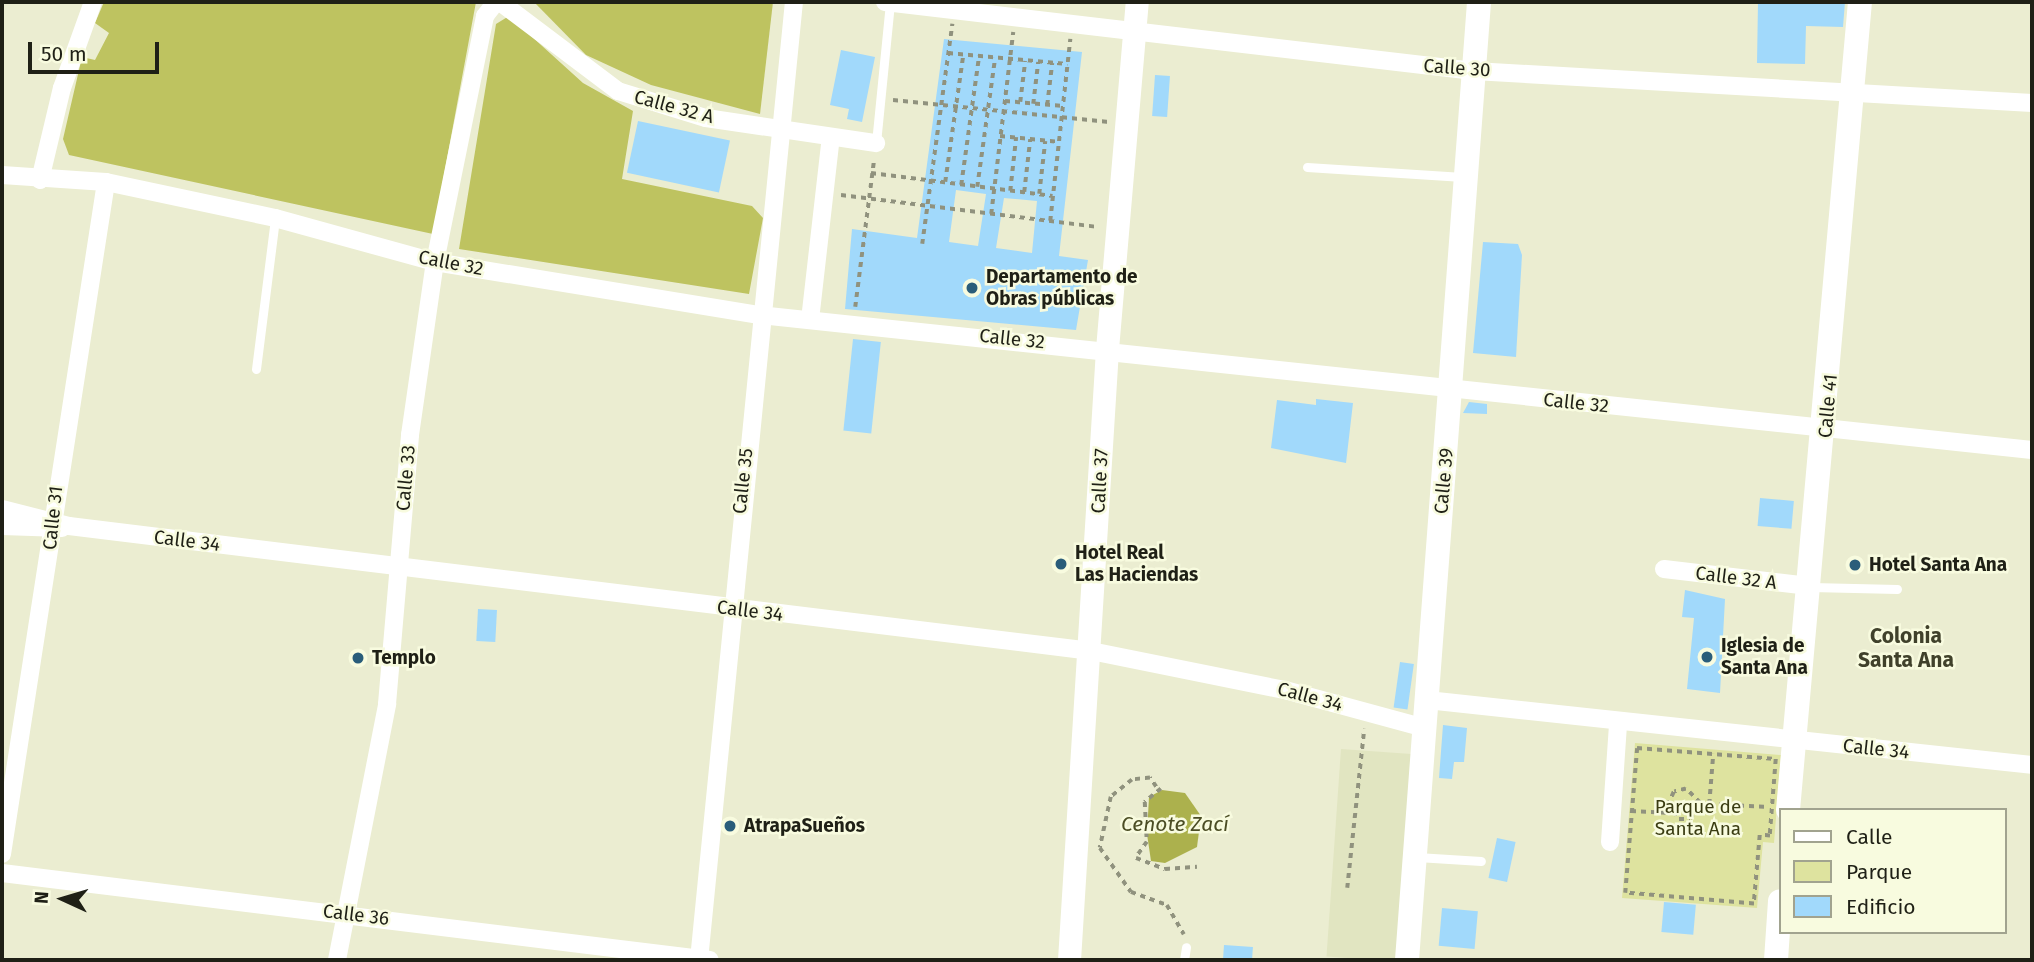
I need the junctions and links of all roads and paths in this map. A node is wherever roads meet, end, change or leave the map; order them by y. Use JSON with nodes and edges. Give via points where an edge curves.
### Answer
{"nodes":[{"id":1,"x":93,"y":2,"type":"edge"},
{"id":2,"x":498,"y":2,"type":"edge"},
{"id":3,"x":794,"y":2,"type":"edge"},
{"id":4,"x":888,"y":2,"type":"edge"},
{"id":5,"x":1137,"y":2,"type":"edge"},
{"id":6,"x":1479,"y":2,"type":"edge"},
{"id":7,"x":1860,"y":2,"type":"edge"},
{"id":8,"x":954,"y":11,"type":"junction"},
{"id":9,"x":1014,"y":21,"type":"junction"},
{"id":10,"x":1072,"y":28,"type":"junction"},
{"id":11,"x":1135,"y":34,"type":"junction"},
{"id":12,"x":947,"y":53,"type":"junction"},
{"id":13,"x":962,"y":55,"type":"junction"},
{"id":14,"x":979,"y":56,"type":"junction"},
{"id":15,"x":995,"y":58,"type":"junction"},
{"id":16,"x":1011,"y":60,"type":"junction"},
{"id":17,"x":1025,"y":61,"type":"junction"},
{"id":18,"x":1038,"y":62,"type":"junction"},
{"id":19,"x":1052,"y":63,"type":"junction"},
{"id":20,"x":1068,"y":64,"type":"junction"},
{"id":21,"x":1474,"y":71,"type":"junction"},
{"id":22,"x":1855,"y":90,"type":"junction"},
{"id":23,"x":883,"y":99,"type":"junction"},
{"id":24,"x":1005,"y":101,"type":"junction"},
{"id":25,"x":1020,"y":102,"type":"junction"},
{"id":26,"x":2032,"y":103,"type":"edge"},
{"id":27,"x":1033,"y":104,"type":"junction"},
{"id":28,"x":1047,"y":105,"type":"junction"},
{"id":29,"x":939,"y":106,"type":"junction"},
{"id":30,"x":1064,"y":106,"type":"junction"},
{"id":31,"x":954,"y":107,"type":"junction"},
{"id":32,"x":971,"y":110,"type":"junction"},
{"id":33,"x":987,"y":112,"type":"junction"},
{"id":34,"x":1003,"y":113,"type":"junction"},
{"id":35,"x":1063,"y":118,"type":"junction"},
{"id":36,"x":1128,"y":124,"type":"junction"},
{"id":37,"x":781,"y":131,"type":"junction"},
{"id":38,"x":1000,"y":136,"type":"junction"},
{"id":39,"x":831,"y":137,"type":"junction"},
{"id":40,"x":1016,"y":137,"type":"junction"},
{"id":41,"x":1031,"y":139,"type":"junction"},
{"id":42,"x":1045,"y":141,"type":"junction"},
{"id":43,"x":1060,"y":142,"type":"junction"},
{"id":44,"x":876,"y":143,"type":"junction"},
{"id":45,"x":1307,"y":167,"type":"dead end"},
{"id":46,"x":871,"y":173,"type":"junction"},
{"id":47,"x":2,"y":175,"type":"edge"},
{"id":48,"x":1465,"y":177,"type":"junction"},
{"id":49,"x":40,"y":180,"type":"junction"},
{"id":50,"x":930,"y":180,"type":"junction"},
{"id":51,"x":106,"y":182,"type":"junction"},
{"id":52,"x":945,"y":182,"type":"junction"},
{"id":53,"x":961,"y":185,"type":"junction"},
{"id":54,"x":977,"y":187,"type":"junction"},
{"id":55,"x":994,"y":189,"type":"junction"},
{"id":56,"x":1010,"y":191,"type":"junction"},
{"id":57,"x":825,"y":192,"type":"junction"},
{"id":58,"x":1024,"y":192,"type":"junction"},
{"id":59,"x":1039,"y":194,"type":"junction"},
{"id":60,"x":1053,"y":196,"type":"junction"},
{"id":61,"x":867,"y":199,"type":"junction"},
{"id":62,"x":926,"y":205,"type":"junction"},
{"id":63,"x":990,"y":214,"type":"junction"},
{"id":64,"x":275,"y":218,"type":"junction"},
{"id":65,"x":1049,"y":221,"type":"junction"},
{"id":66,"x":1118,"y":230,"type":"junction"},
{"id":67,"x":922,"y":244,"type":"dead end"},
{"id":68,"x":435,"y":262,"type":"junction"},
{"id":69,"x":760,"y":315,"type":"junction"},
{"id":70,"x":810,"y":320,"type":"junction"},
{"id":71,"x":853,"y":323,"type":"junction"},
{"id":72,"x":1107,"y":349,"type":"junction"},
{"id":73,"x":256,"y":369,"type":"dead end"},
{"id":74,"x":1452,"y":389,"type":"junction"},
{"id":75,"x":1826,"y":432,"type":"junction"},
{"id":76,"x":2032,"y":450,"type":"edge"},
{"id":77,"x":2,"y":509,"type":"edge"},
{"id":78,"x":58,"y":525,"type":"junction"},
{"id":79,"x":2,"y":526,"type":"edge"},
{"id":80,"x":397,"y":568,"type":"junction"},
{"id":81,"x":1664,"y":569,"type":"dead end"},
{"id":82,"x":1809,"y":586,"type":"junction"},
{"id":83,"x":1897,"y":589,"type":"dead end"},
{"id":84,"x":731,"y":609,"type":"junction"},
{"id":85,"x":1091,"y":651,"type":"junction"},
{"id":86,"x":1427,"y":699,"type":"junction"},
{"id":87,"x":1366,"y":713,"type":"junction"},
{"id":88,"x":1618,"y":725,"type":"junction"},
{"id":89,"x":1424,"y":729,"type":"junction"},
{"id":90,"x":1794,"y":742,"type":"junction"},
{"id":91,"x":1713,"y":754,"type":"junction"},
{"id":92,"x":2032,"y":765,"type":"edge"},
{"id":93,"x":1700,"y":803,"type":"junction"},
{"id":94,"x":1709,"y":804,"type":"junction"},
{"id":95,"x":1783,"y":808,"type":"edge"},
{"id":96,"x":1632,"y":811,"type":"junction"},
{"id":97,"x":1613,"y":812,"type":"junction"},
{"id":98,"x":1671,"y":813,"type":"junction"},
{"id":99,"x":1778,"y":819,"type":"edge"},
{"id":100,"x":1610,"y":842,"type":"dead end"},
{"id":101,"x":2,"y":854,"type":"edge"},
{"id":102,"x":1415,"y":857,"type":"junction"},
{"id":103,"x":1481,"y":862,"type":"dead end"},
{"id":104,"x":1197,"y":867,"type":"dead end"},
{"id":105,"x":2,"y":873,"type":"edge"},
{"id":106,"x":1348,"y":888,"type":"dead end"},
{"id":107,"x":346,"y":913,"type":"junction"},
{"id":108,"x":1778,"y":930,"type":"edge"},
{"id":109,"x":1185,"y":947,"type":"joint"},
{"id":110,"x":337,"y":960,"type":"edge"},
{"id":111,"x":703,"y":960,"type":"edge"},
{"id":112,"x":1069,"y":960,"type":"edge"},
{"id":113,"x":1184,"y":960,"type":"edge"},
{"id":114,"x":1407,"y":960,"type":"edge"},
{"id":115,"x":1776,"y":960,"type":"edge"}],
"edges":[{"from":1,"to":49,"type":"street","via":[[62,88]]},
{"from":2,"to":37,"type":"street","name":"Calle 32 A","via":[[618,91],[668,109]]},
{"from":2,"to":68,"type":"street","name":"Calle 33","via":[[485,16]]},
{"from":3,"to":37,"type":"street","name":"Calle 35"},
{"from":4,"to":8,"type":"street","name":"Calle 30"},
{"from":4,"to":23,"type":"lane"},
{"from":5,"to":11,"type":"street","name":"Calle 37"},
{"from":6,"to":21,"type":"main road","name":"Calle 39"},
{"from":7,"to":22,"type":"main road","name":"Calle 41"},
{"from":8,"to":9,"type":"street","name":"Calle 30"},
{"from":8,"to":12,"type":"path"},
{"from":9,"to":10,"type":"street","name":"Calle 30"},
{"from":9,"to":16,"type":"path"},
{"from":10,"to":11,"type":"street","name":"Calle 30"},
{"from":10,"to":20,"type":"path"},
{"from":11,"to":21,"type":"street","name":"Calle 30"},
{"from":11,"to":36,"type":"street","name":"Calle 37"},
{"from":12,"to":13,"type":"path"},
{"from":12,"to":29,"type":"path"},
{"from":13,"to":14,"type":"path"},
{"from":13,"to":31,"type":"path"},
{"from":14,"to":15,"type":"path"},
{"from":14,"to":32,"type":"path"},
{"from":15,"to":16,"type":"path"},
{"from":15,"to":33,"type":"path"},
{"from":16,"to":17,"type":"path"},
{"from":16,"to":24,"type":"path"},
{"from":17,"to":18,"type":"path"},
{"from":17,"to":25,"type":"path"},
{"from":18,"to":19,"type":"path"},
{"from":18,"to":27,"type":"path"},
{"from":19,"to":20,"type":"path"},
{"from":19,"to":28,"type":"path"},
{"from":20,"to":30,"type":"path"},
{"from":21,"to":22,"type":"street","name":"Calle 30"},
{"from":21,"to":48,"type":"main road","name":"Calle 39"},
{"from":22,"to":26,"type":"street","name":"Calle 30"},
{"from":22,"to":75,"type":"main road","name":"Calle 41"},
{"from":23,"to":29,"type":"path"},
{"from":23,"to":44,"type":"lane"},
{"from":24,"to":25,"type":"path"},
{"from":24,"to":34,"type":"path"},
{"from":25,"to":27,"type":"path"},
{"from":27,"to":28,"type":"path"},
{"from":28,"to":30,"type":"path"},
{"from":29,"to":31,"type":"path"},
{"from":29,"to":50,"type":"path"},
{"from":30,"to":35,"type":"path"},
{"from":31,"to":32,"type":"path"},
{"from":31,"to":52,"type":"path"},
{"from":32,"to":33,"type":"path"},
{"from":32,"to":53,"type":"path"},
{"from":33,"to":34,"type":"path"},
{"from":33,"to":54,"type":"path"},
{"from":34,"to":35,"type":"path"},
{"from":34,"to":38,"type":"path"},
{"from":35,"to":36,"type":"path"},
{"from":35,"to":43,"type":"path"},
{"from":36,"to":66,"type":"street","name":"Calle 37"},
{"from":37,"to":39,"type":"street","name":"Calle 32 A"},
{"from":37,"to":69,"type":"street","name":"Calle 35"},
{"from":38,"to":40,"type":"path"},
{"from":38,"to":55,"type":"path"},
{"from":39,"to":44,"type":"street","name":"Calle 32 A"},
{"from":39,"to":57,"type":"street"},
{"from":40,"to":41,"type":"path"},
{"from":40,"to":56,"type":"path"},
{"from":41,"to":42,"type":"path"},
{"from":41,"to":58,"type":"path"},
{"from":42,"to":43,"type":"path"},
{"from":42,"to":59,"type":"path"},
{"from":43,"to":60,"type":"path"},
{"from":44,"to":46,"type":"path"},
{"from":45,"to":48,"type":"lane"},
{"from":46,"to":50,"type":"path"},
{"from":46,"to":61,"type":"path"},
{"from":47,"to":49,"type":"street","name":"Calle 32"},
{"from":48,"to":74,"type":"main road","name":"Calle 39"},
{"from":49,"to":51,"type":"street","name":"Calle 32"},
{"from":50,"to":52,"type":"path"},
{"from":50,"to":62,"type":"path"},
{"from":51,"to":64,"type":"street","name":"Calle 32"},
{"from":51,"to":78,"type":"street","name":"Calle 31"},
{"from":52,"to":53,"type":"path"},
{"from":53,"to":54,"type":"path"},
{"from":54,"to":55,"type":"path"},
{"from":55,"to":56,"type":"path"},
{"from":55,"to":63,"type":"path"},
{"from":56,"to":58,"type":"path"},
{"from":57,"to":61,"type":"path"},
{"from":57,"to":70,"type":"street"},
{"from":58,"to":59,"type":"path"},
{"from":59,"to":60,"type":"path"},
{"from":60,"to":65,"type":"path"},
{"from":61,"to":62,"type":"path"},
{"from":61,"to":71,"type":"path"},
{"from":62,"to":63,"type":"path"},
{"from":62,"to":67,"type":"path"},
{"from":63,"to":65,"type":"path"},
{"from":64,"to":68,"type":"street","name":"Calle 32"},
{"from":64,"to":73,"type":"lane"},
{"from":65,"to":66,"type":"path"},
{"from":66,"to":72,"type":"street","name":"Calle 37"},
{"from":68,"to":69,"type":"street","name":"Calle 32"},
{"from":68,"to":80,"type":"street","name":"Calle 33"},
{"from":69,"to":70,"type":"street","name":"Calle 32"},
{"from":69,"to":84,"type":"street","name":"Calle 35"},
{"from":70,"to":71,"type":"street","name":"Calle 32"},
{"from":71,"to":72,"type":"street","name":"Calle 32"},
{"from":72,"to":74,"type":"street","name":"Calle 32"},
{"from":72,"to":85,"type":"street","name":"Calle 37"},
{"from":74,"to":75,"type":"street","name":"Calle 32"},
{"from":74,"to":86,"type":"main road","name":"Calle 39"},
{"from":75,"to":76,"type":"street","name":"Calle 32"},
{"from":75,"to":82,"type":"main road","name":"Calle 41"},
{"from":77,"to":78,"type":"street","name":"Calle 34"},
{"from":78,"to":79,"type":"street","name":"Calle 34"},
{"from":78,"to":80,"type":"street","name":"Calle 34"},
{"from":78,"to":101,"type":"street","name":"Calle 31"},
{"from":80,"to":84,"type":"street","name":"Calle 34"},
{"from":80,"to":107,"type":"street","name":"Calle 33","via":[[387,704]]},
{"from":81,"to":82,"type":"street","name":"Calle 32 A"},
{"from":82,"to":83,"type":"lane"},
{"from":82,"to":90,"type":"main road","name":"Calle 41"},
{"from":84,"to":85,"type":"street","name":"Calle 34"},
{"from":84,"to":111,"type":"street","name":"Calle 35"},
{"from":85,"to":87,"type":"street","name":"Calle 34"},
{"from":85,"to":112,"type":"street","name":"Calle 37"},
{"from":86,"to":88,"type":"street","name":"Calle 34"},
{"from":86,"to":89,"type":"main road","name":"Calle 39"},
{"from":87,"to":89,"type":"street","name":"Calle 34"},
{"from":87,"to":106,"type":"path"},
{"from":88,"to":90,"type":"street","name":"Calle 34"},
{"from":88,"to":97,"type":"street"},
{"from":89,"to":102,"type":"main road","name":"Calle 39"},
{"from":90,"to":92,"type":"street","name":"Calle 34"},
{"from":90,"to":95,"type":"main road","name":"Calle 41"},
{"from":91,"to":94,"type":"path"},
{"from":91,"to":95,"type":"path","via":[[1776,759]]},
{"from":91,"to":96,"type":"path","via":[[1637,748]]},
{"from":93,"to":94,"type":"path"},
{"from":93,"to":98,"type":"path","via":[[1690,819]]},
{"from":93,"to":98,"type":"path","via":[[1686,789],[1674,792]]},
{"from":94,"to":95,"type":"path"},
{"from":96,"to":97,"type":"path"},
{"from":96,"to":98,"type":"path"},
{"from":96,"to":99,"type":"path","via":[[1625,893],[1754,904],[1760,835],[1770,836]]},
{"from":97,"to":100,"type":"street"},
{"from":102,"to":103,"type":"lane"},
{"from":102,"to":114,"type":"main road","name":"Calle 39"},
{"from":104,"to":109,"type":"path","via":[[1165,869],[1136,858],[1147,842],[1145,802],[1158,788],[1150,778],[1132,780],[1111,797],[1100,848],[1131,892],[1167,905],[1182,922]]},
{"from":105,"to":107,"type":"street","name":"Calle 36"},
{"from":107,"to":110,"type":"street","name":"Calle 33"},
{"from":107,"to":111,"type":"street","name":"Calle 36"},
{"from":108,"to":115,"type":"main road"},
{"from":109,"to":113,"type":"lane"}]}
